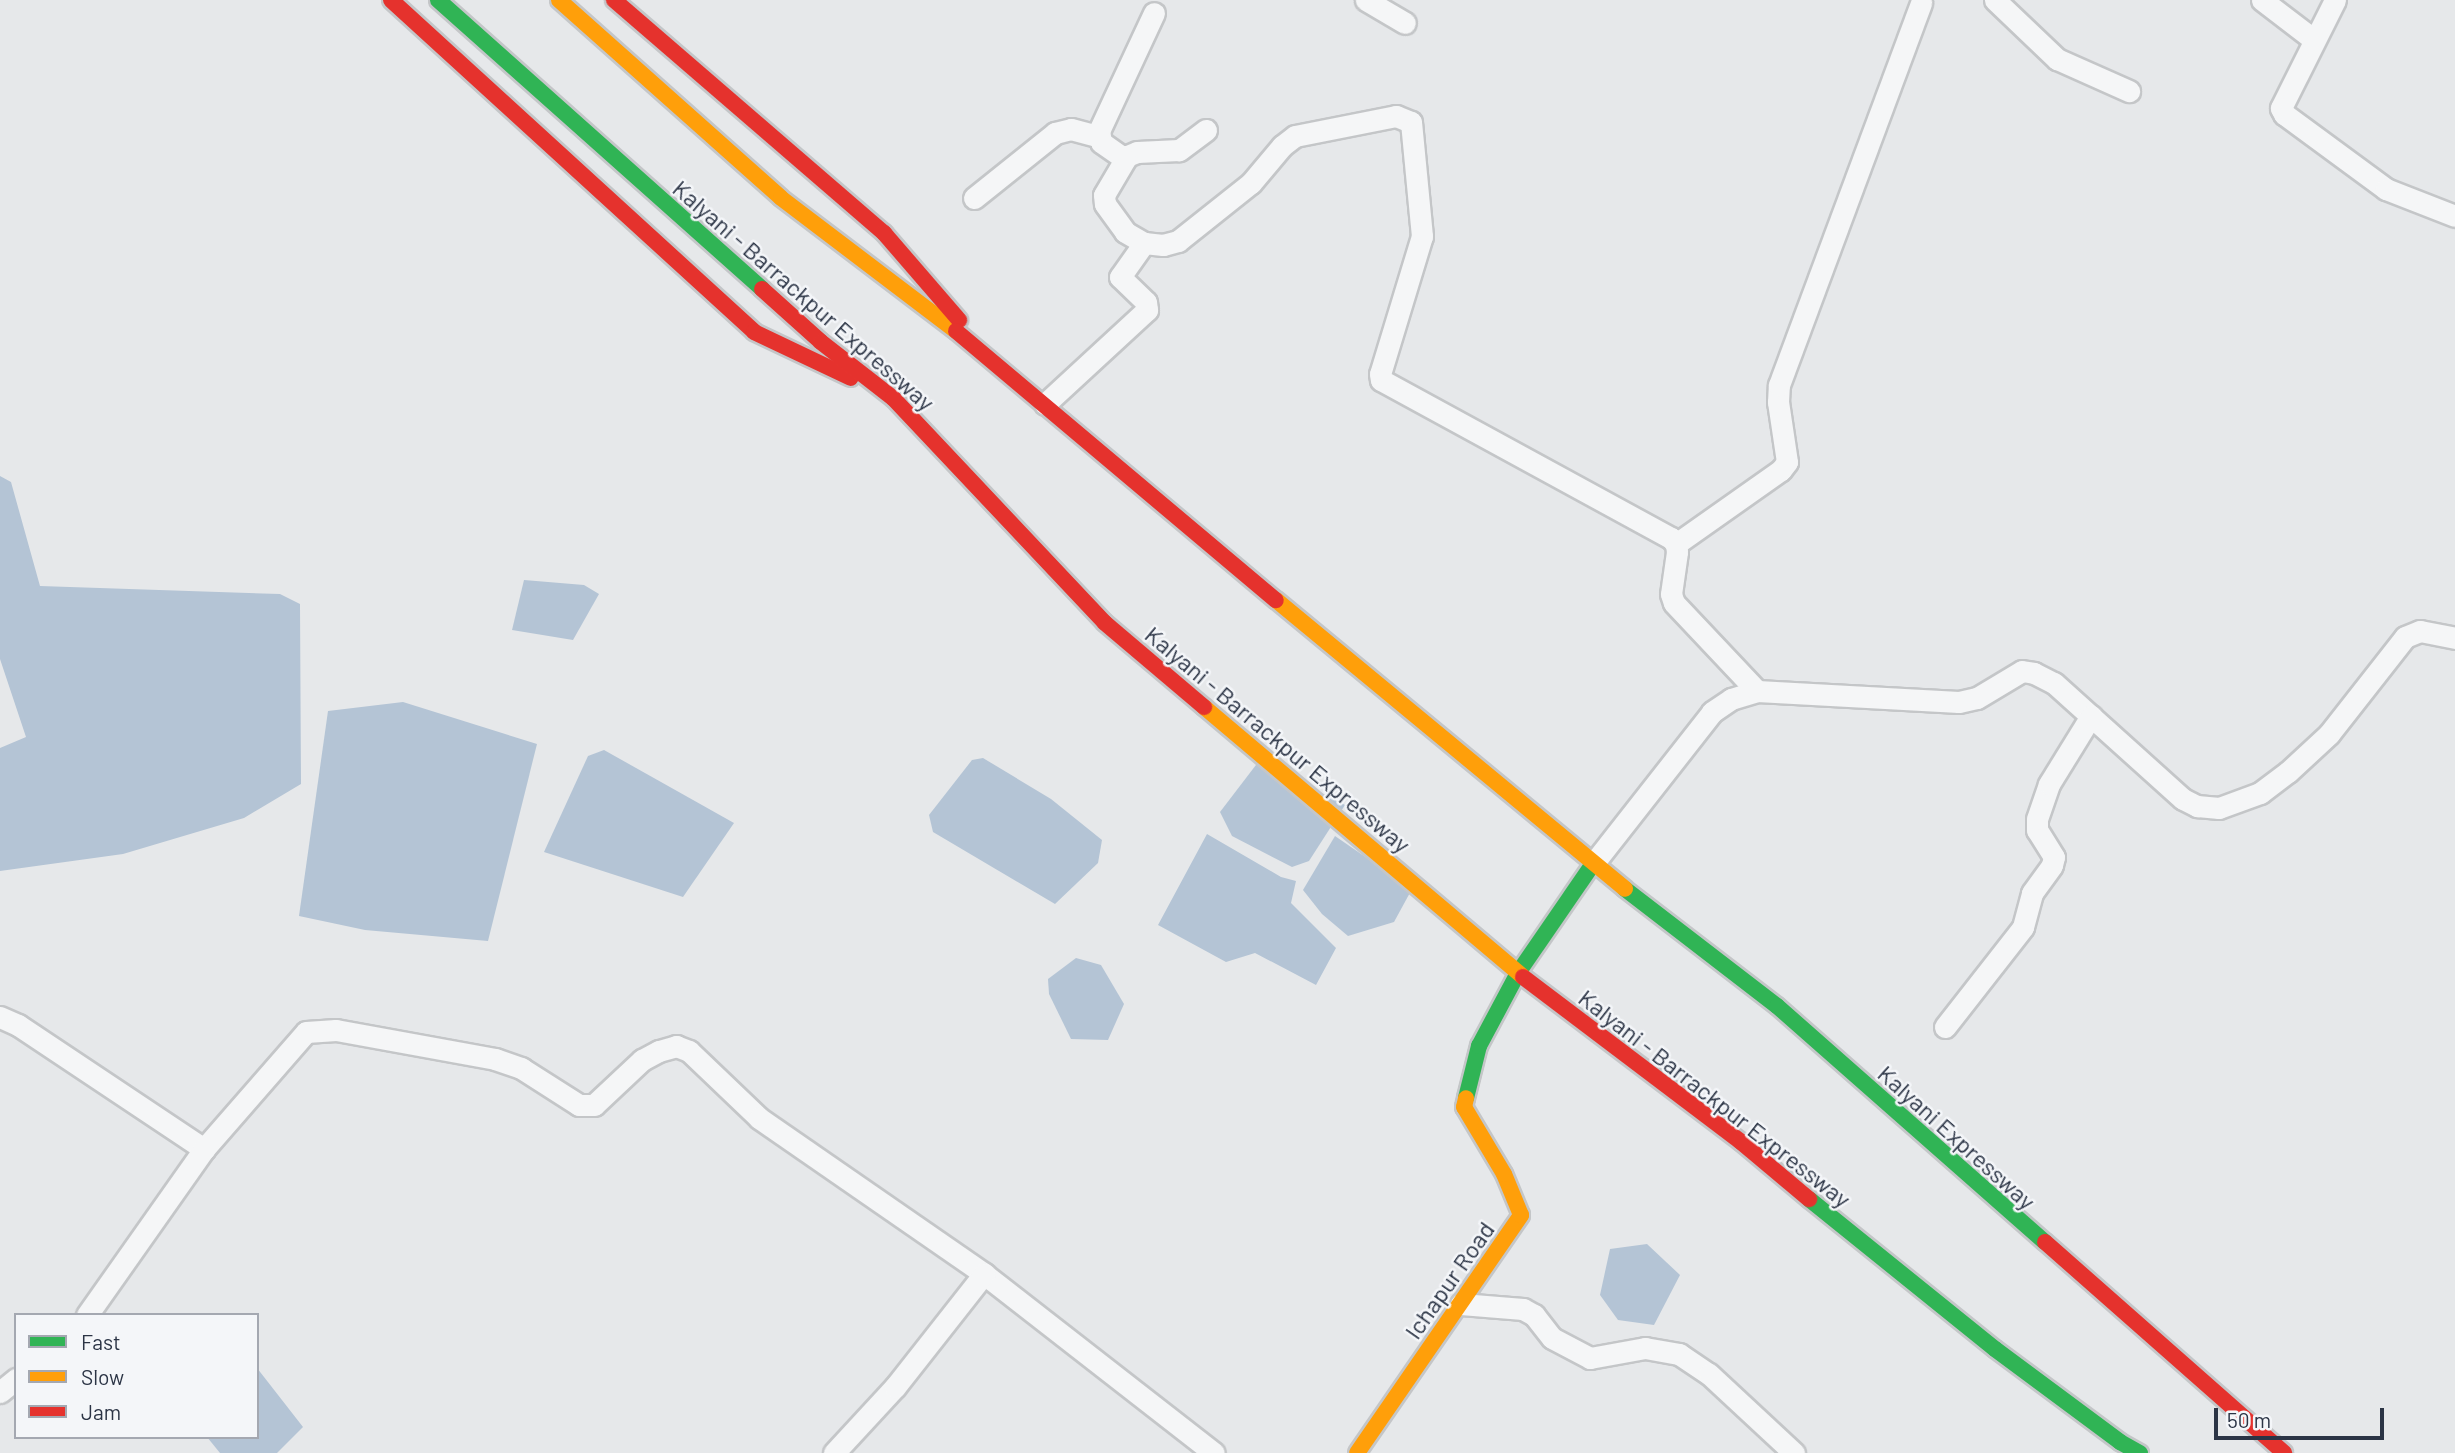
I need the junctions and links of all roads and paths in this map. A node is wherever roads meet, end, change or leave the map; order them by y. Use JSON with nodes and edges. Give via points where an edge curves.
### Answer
{"nodes":[{"id":1,"x":391,"y":0,"type":"edge"},
{"id":2,"x":438,"y":0,"type":"edge"},
{"id":3,"x":559,"y":0,"type":"edge"},
{"id":4,"x":614,"y":0,"type":"edge"},
{"id":5,"x":1366,"y":0,"type":"edge"},
{"id":6,"x":1995,"y":0,"type":"edge"},
{"id":7,"x":2262,"y":0,"type":"edge"},
{"id":8,"x":2334,"y":0,"type":"edge"},
{"id":9,"x":1921,"y":3,"type":"dead end"},
{"id":10,"x":1154,"y":13,"type":"dead end"},
{"id":11,"x":1405,"y":23,"type":"dead end"},
{"id":12,"x":2313,"y":40,"type":"junction"},
{"id":13,"x":2129,"y":91,"type":"dead end"},
{"id":14,"x":1206,"y":130,"type":"dead end"},
{"id":15,"x":1098,"y":136,"type":"junction"},
{"id":16,"x":1125,"y":159,"type":"junction"},
{"id":17,"x":974,"y":198,"type":"dead end"},
{"id":18,"x":2455,"y":216,"type":"edge"},
{"id":19,"x":1144,"y":243,"type":"junction"},
{"id":20,"x":990,"y":356,"type":"junction"},
{"id":21,"x":893,"y":398,"type":"junction"},
{"id":22,"x":1045,"y":404,"type":"junction"},
{"id":23,"x":1676,"y":544,"type":"junction"},
{"id":24,"x":2455,"y":638,"type":"edge"},
{"id":25,"x":1757,"y":691,"type":"junction"},
{"id":26,"x":2091,"y":716,"type":"junction"},
{"id":27,"x":1593,"y":863,"type":"junction"},
{"id":28,"x":1518,"y":973,"type":"junction"},
{"id":29,"x":0,"y":1017,"type":"edge"},
{"id":30,"x":1945,"y":1027,"type":"dead end"},
{"id":31,"x":204,"y":1149,"type":"junction"},
{"id":32,"x":984,"y":1274,"type":"junction"},
{"id":33,"x":1461,"y":1304,"type":"junction"},
{"id":34,"x":87,"y":1313,"type":"edge"},
{"id":35,"x":834,"y":1453,"type":"edge"},
{"id":36,"x":1214,"y":1453,"type":"edge"},
{"id":37,"x":1357,"y":1453,"type":"edge"},
{"id":38,"x":1794,"y":1453,"type":"edge"},
{"id":39,"x":2140,"y":1453,"type":"edge"},
{"id":40,"x":2284,"y":1453,"type":"edge"}],
"edges":[{"from":1,"to":21,"type":"main road","via":[[754,332]]},
{"from":2,"to":21,"type":"main road","name":"Kalyani - Barrackpur Expressway","via":[[821,342]]},
{"from":3,"to":20,"type":"main road","via":[[781,198]]},
{"from":4,"to":20,"type":"main road","via":[[884,233]]},
{"from":5,"to":11,"type":"street"},
{"from":6,"to":13,"type":"street","via":[[2057,59]]},
{"from":7,"to":12,"type":"street"},
{"from":8,"to":12,"type":"street"},
{"from":9,"to":23,"type":"street","via":[[1779,385],[1785,467]]},
{"from":10,"to":15,"type":"street"},
{"from":12,"to":18,"type":"street","via":[[2283,99],[2284,114],[2386,189]]},
{"from":14,"to":16,"type":"street","via":[[1179,150],[1137,152]]},
{"from":15,"to":16,"type":"street"},
{"from":15,"to":17,"type":"street","via":[[1071,129],[1055,133]]},
{"from":16,"to":19,"type":"street","via":[[1107,185],[1105,204],[1125,232]]},
{"from":19,"to":22,"type":"street","via":[[1120,277],[1146,302],[1147,310]]},
{"from":19,"to":23,"type":"street","via":[[1178,241],[1251,183],[1295,136],[1404,117],[1411,122],[1422,236],[1381,380]]},
{"from":20,"to":22,"type":"main road"},
{"from":21,"to":28,"type":"main road","name":"Kalyani - Barrackpur Expressway","via":[[1105,623]]},
{"from":22,"to":27,"type":"main road"},
{"from":23,"to":25,"type":"street","via":[[1674,603]]},
{"from":24,"to":26,"type":"street","via":[[2420,631],[2405,637],[2329,734],[2288,772],[2260,793],[2218,808],[2183,799]]},
{"from":25,"to":26,"type":"street","via":[[1959,702],[1978,698],[2022,671],[2054,682]]},
{"from":25,"to":27,"type":"street","via":[[1731,699],[1712,712]]},
{"from":26,"to":30,"type":"street","via":[[2049,784],[2037,818],[2037,830],[2054,857],[2032,893],[2023,928]]},
{"from":27,"to":28,"type":"main road"},
{"from":27,"to":40,"type":"main road","name":"Kalyani Expressway","via":[[1777,1006]]},
{"from":28,"to":33,"type":"main road","name":"Ichapur Road","via":[[1479,1046],[1464,1107],[1504,1174],[1521,1215]]},
{"from":28,"to":39,"type":"main road","name":"Kalyani - Barrackpur Expressway","via":[[1741,1142],[2015,1365]]},
{"from":29,"to":31,"type":"street"},
{"from":31,"to":32,"type":"street","via":[[306,1032],[320,1028],[495,1059],[521,1068],[579,1105],[594,1105],[642,1060],[676,1046],[689,1051],[785,1138]]},
{"from":31,"to":34,"type":"street"},
{"from":32,"to":35,"type":"street","via":[[895,1387]]},
{"from":32,"to":36,"type":"street"},
{"from":33,"to":37,"type":"main road","name":"Ichapur Road"},
{"from":33,"to":38,"type":"street","via":[[1523,1309],[1534,1315],[1552,1338],[1590,1358],[1645,1348],[1679,1354],[1709,1374]]}]}
